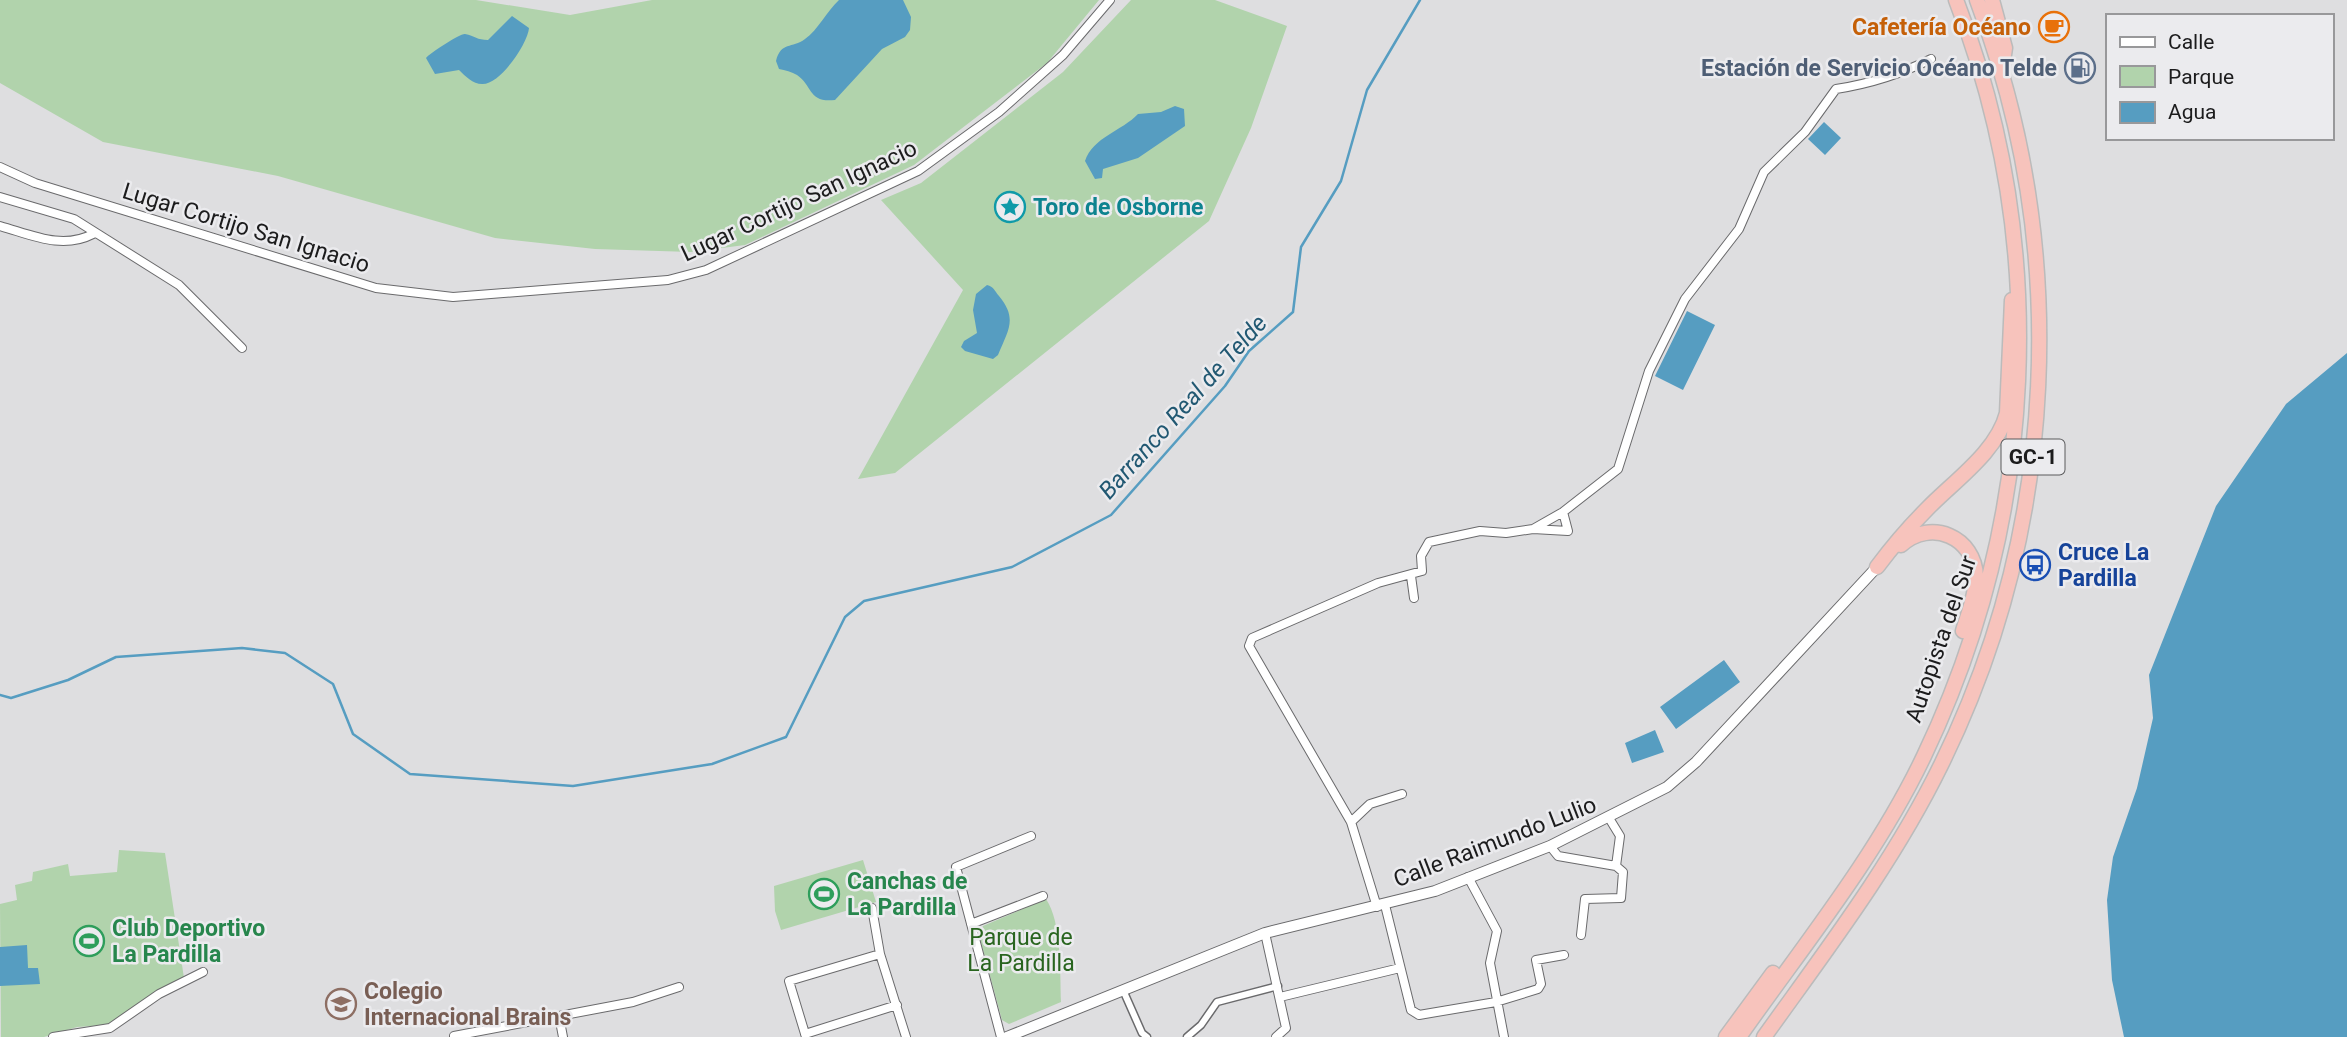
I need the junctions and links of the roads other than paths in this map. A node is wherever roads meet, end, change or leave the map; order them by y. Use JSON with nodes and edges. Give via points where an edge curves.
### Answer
{"nodes":[{"id":1,"x":1110,"y":0,"type":"edge"},
{"id":2,"x":1955,"y":0,"type":"edge"},
{"id":3,"x":1977,"y":0,"type":"edge"},
{"id":4,"x":1992,"y":0,"type":"edge"},
{"id":5,"x":1931,"y":58,"type":"dead end"},
{"id":6,"x":2002,"y":73,"type":"junction"},
{"id":7,"x":0,"y":167,"type":"edge"},
{"id":8,"x":0,"y":197,"type":"edge"},
{"id":9,"x":0,"y":226,"type":"edge"},
{"id":10,"x":93,"y":234,"type":"junction"},
{"id":11,"x":2019,"y":275,"type":"junction"},
{"id":12,"x":242,"y":348,"type":"dead end"},
{"id":13,"x":1563,"y":512,"type":"junction"},
{"id":14,"x":1533,"y":529,"type":"junction"},
{"id":15,"x":1877,"y":567,"type":"junction"},
{"id":16,"x":1411,"y":576,"type":"junction"},
{"id":17,"x":1414,"y":598,"type":"dead end"},
{"id":18,"x":1960,"y":667,"type":"junction"},
{"id":19,"x":1402,"y":793,"type":"dead end"},
{"id":20,"x":1609,"y":818,"type":"junction"},
{"id":21,"x":1351,"y":822,"type":"junction"},
{"id":22,"x":1031,"y":836,"type":"dead end"},
{"id":23,"x":1550,"y":846,"type":"junction"},
{"id":24,"x":1616,"y":866,"type":"junction"},
{"id":25,"x":1468,"y":877,"type":"junction"},
{"id":26,"x":1852,"y":878,"type":"junction"},
{"id":27,"x":1870,"y":888,"type":"junction"},
{"id":28,"x":1043,"y":896,"type":"dead end"},
{"id":29,"x":1381,"y":906,"type":"junction"},
{"id":30,"x":872,"y":908,"type":"dead end"},
{"id":31,"x":971,"y":924,"type":"junction"},
{"id":32,"x":1265,"y":933,"type":"junction"},
{"id":33,"x":1581,"y":935,"type":"dead end"},
{"id":34,"x":880,"y":954,"type":"junction"},
{"id":35,"x":1564,"y":954,"type":"dead end"},
{"id":36,"x":1400,"y":968,"type":"junction"},
{"id":37,"x":203,"y":972,"type":"dead end"},
{"id":38,"x":1278,"y":986,"type":"junction"},
{"id":39,"x":679,"y":988,"type":"dead end"},
{"id":40,"x":1122,"y":988,"type":"junction"},
{"id":41,"x":1280,"y":997,"type":"junction"},
{"id":42,"x":1496,"y":1002,"type":"junction"},
{"id":43,"x":897,"y":1005,"type":"junction"},
{"id":44,"x":559,"y":1016,"type":"junction"},
{"id":45,"x":454,"y":1036,"type":"edge"},
{"id":46,"x":806,"y":1036,"type":"edge"},
{"id":47,"x":53,"y":1037,"type":"edge"},
{"id":48,"x":563,"y":1037,"type":"edge"},
{"id":49,"x":906,"y":1037,"type":"edge"},
{"id":50,"x":1001,"y":1037,"type":"edge"},
{"id":51,"x":1007,"y":1037,"type":"edge"},
{"id":52,"x":1147,"y":1037,"type":"edge"},
{"id":53,"x":1187,"y":1037,"type":"edge"},
{"id":54,"x":1276,"y":1037,"type":"edge"},
{"id":55,"x":1504,"y":1037,"type":"edge"},
{"id":56,"x":1726,"y":1037,"type":"edge"},
{"id":57,"x":1739,"y":1037,"type":"edge"},
{"id":58,"x":1764,"y":1037,"type":"edge"},
{"id":59,"x":1776,"y":1037,"type":"edge"}],
"edges":[{"from":1,"to":7,"type":"street","name":"Lugar Cortijo San Ignacio","via":[[1063,55],[999,112],[918,172],[706,270],[668,280],[453,297],[376,288],[35,183]]},
{"from":2,"to":11,"type":"highway","name":"Autopista del Sur","number":"GC-1","via":[[1985,86],[2003,157]]},
{"from":3,"to":6,"type":"highway","name":"Autopista del Sur","number":"GC-1"},
{"from":4,"to":6,"type":"highway","via":[[2005,48]]},
{"from":5,"to":13,"type":"street","via":[[1863,85],[1836,89],[1805,132],[1764,172],[1739,229],[1685,299],[1649,371],[1618,469]]},
{"from":6,"to":27,"type":"highway","name":"Autopista del Sur","number":"GC-1","via":[[2023,159],[2038,275],[2039,397],[2033,460],[2006,596],[1980,675],[1940,767]]},
{"from":8,"to":10,"type":"street","via":[[74,219]]},
{"from":9,"to":10,"type":"street","via":[[61,243],[78,242]]},
{"from":10,"to":12,"type":"street","via":[[178,285]]},
{"from":11,"to":15,"type":"highway","via":[[2010,309],[2004,426]]},
{"from":11,"to":18,"type":"highway","name":"Autopista del Sur","number":"GC-1","via":[[2014,457],[1987,589]]},
{"from":13,"to":14,"type":"street"},
{"from":13,"to":14,"type":"street","via":[[1568,531]]},
{"from":14,"to":16,"type":"street","via":[[1480,531],[1429,542],[1421,556],[1422,571]]},
{"from":15,"to":18,"type":"highway","via":[[1923,531],[1960,542],[1972,556],[1974,596],[1961,638]]},
{"from":15,"to":20,"type":"street","name":"Calle Raimundo Lulio","via":[[1696,762],[1667,787]]},
{"from":16,"to":17,"type":"street"},
{"from":16,"to":21,"type":"street","via":[[1378,583],[1252,638],[1249,646]]},
{"from":18,"to":26,"type":"highway","name":"Autopista del Sur","number":"GC-1","via":[[1923,758]]},
{"from":19,"to":21,"type":"street","via":[[1370,804]]},
{"from":20,"to":23,"type":"street","name":"Calle Raimundo Lulio"},
{"from":20,"to":24,"type":"street","via":[[1620,836]]},
{"from":21,"to":29,"type":"street"},
{"from":22,"to":31,"type":"street","via":[[956,867]]},
{"from":23,"to":24,"type":"street","via":[[1558,856]]},
{"from":23,"to":25,"type":"street","name":"Calle Raimundo Lulio"},
{"from":24,"to":33,"type":"street","via":[[1623,872],[1620,898],[1585,899]]},
{"from":25,"to":29,"type":"street","name":"Calle Raimundo Lulio"},
{"from":25,"to":42,"type":"street","via":[[1497,931],[1490,962]]},
{"from":26,"to":56,"type":"highway","via":[[1777,966]]},
{"from":26,"to":57,"type":"highway","name":"Autopista del Sur","number":"GC-1"},
{"from":27,"to":58,"type":"highway","name":"Autopista del Sur","number":"GC-1"},
{"from":27,"to":59,"type":"highway"},
{"from":28,"to":31,"type":"street"},
{"from":29,"to":32,"type":"street","name":"Calle Raimundo Lulio"},
{"from":29,"to":36,"type":"street"},
{"from":30,"to":34,"type":"street"},
{"from":31,"to":50,"type":"street"},
{"from":32,"to":38,"type":"street"},
{"from":32,"to":40,"type":"street","name":"Calle Raimundo Lulio"},
{"from":34,"to":43,"type":"street"},
{"from":34,"to":46,"type":"street","via":[[789,981]]},
{"from":35,"to":42,"type":"street","via":[[1536,960],[1538,989]]},
{"from":36,"to":41,"type":"street"},
{"from":36,"to":42,"type":"street","via":[[1413,1013]]},
{"from":37,"to":47,"type":"street","via":[[159,994],[110,1028]]},
{"from":38,"to":41,"type":"street"},
{"from":38,"to":53,"type":"street","via":[[1217,1002]]},
{"from":39,"to":44,"type":"street"},
{"from":40,"to":51,"type":"street","name":"Calle Raimundo Lulio"},
{"from":40,"to":52,"type":"street"},
{"from":41,"to":54,"type":"street","via":[[1286,1028]]},
{"from":42,"to":55,"type":"street"},
{"from":43,"to":46,"type":"street"},
{"from":43,"to":49,"type":"street"},
{"from":44,"to":45,"type":"street"},
{"from":44,"to":48,"type":"street"}]}
